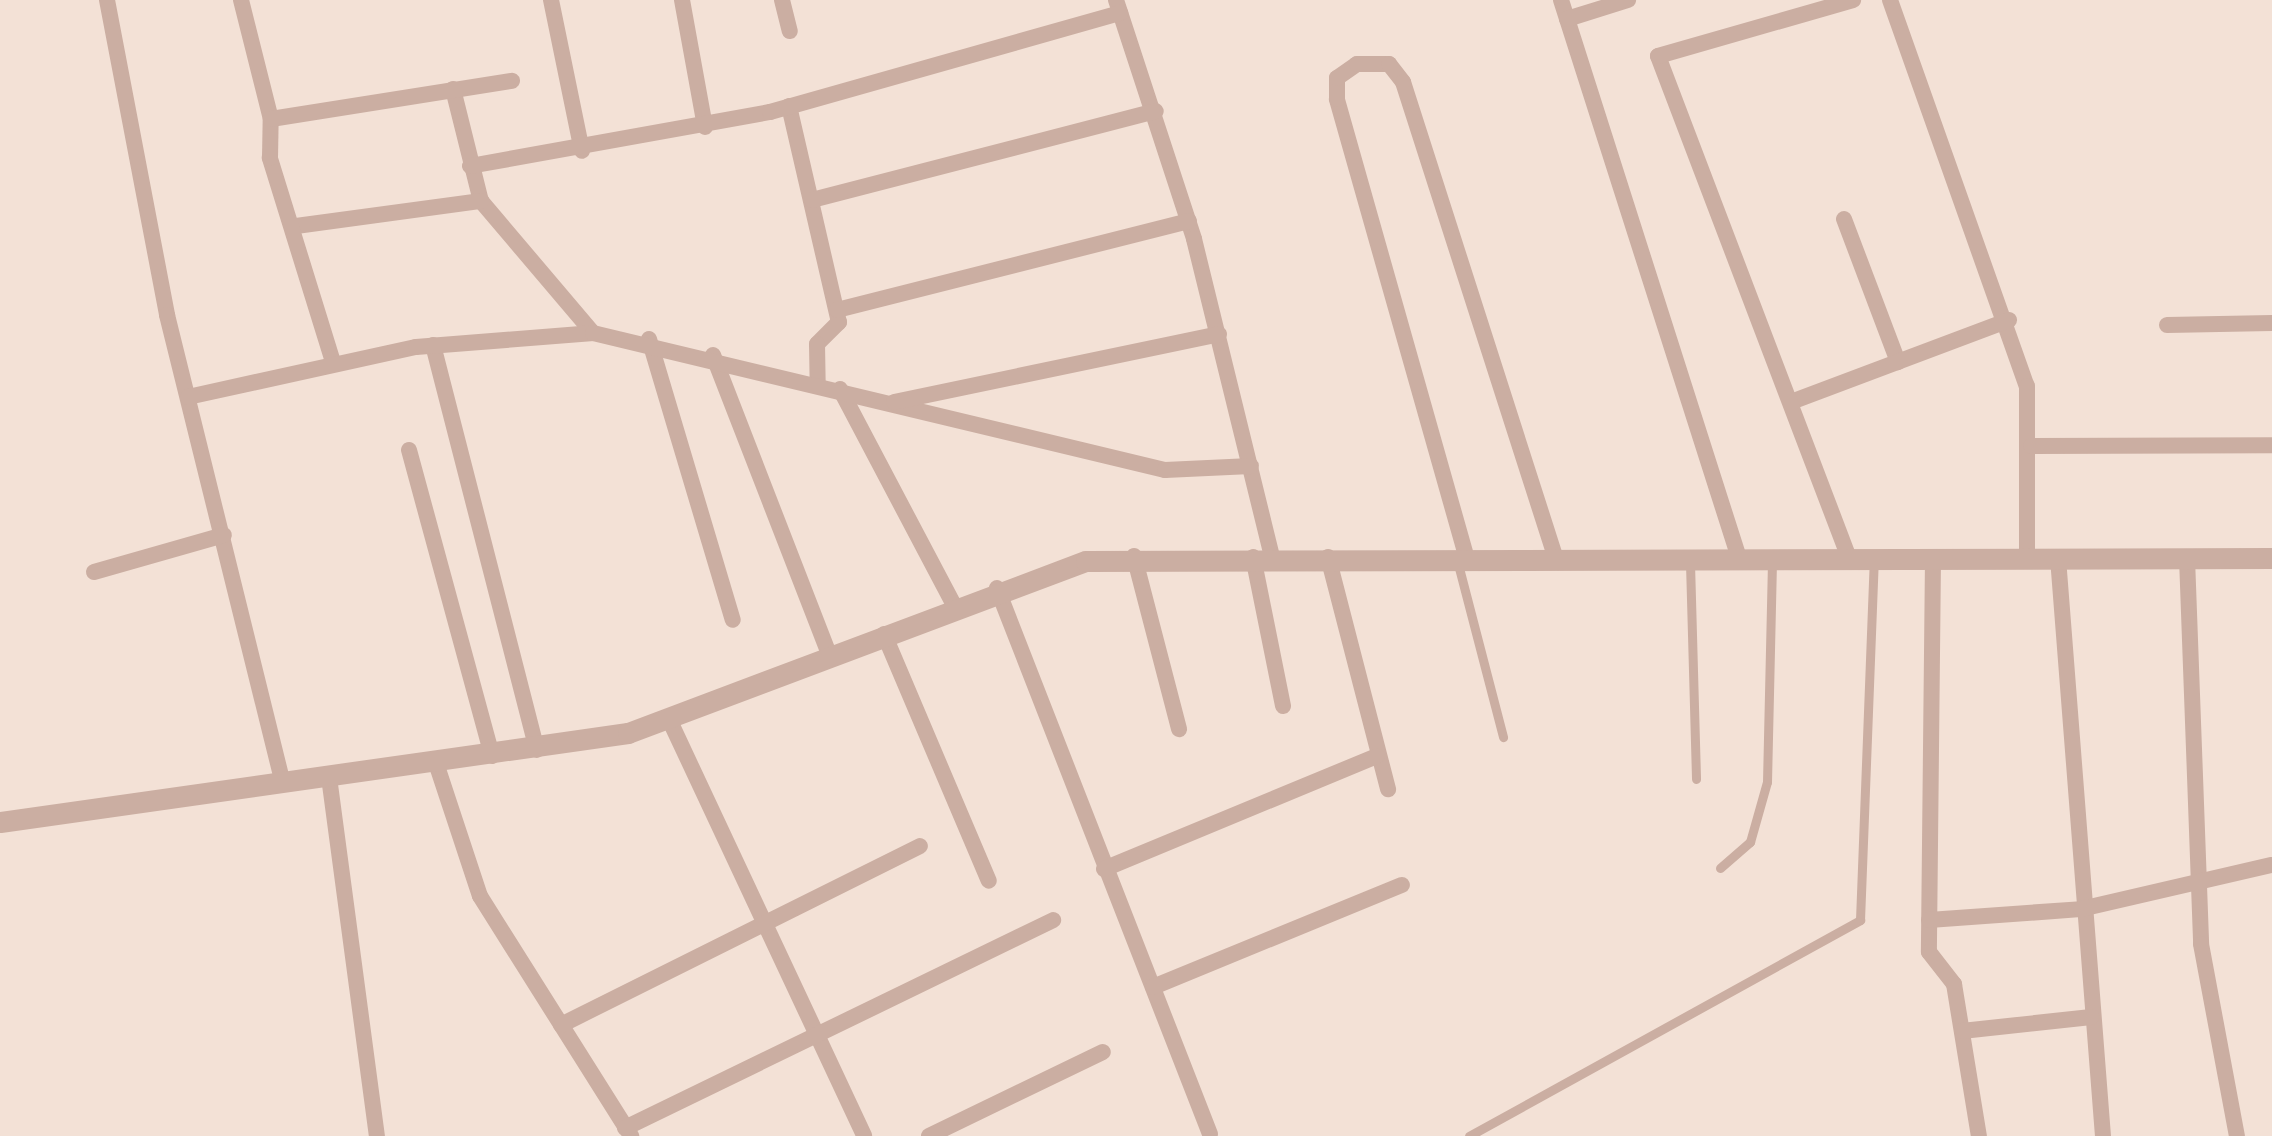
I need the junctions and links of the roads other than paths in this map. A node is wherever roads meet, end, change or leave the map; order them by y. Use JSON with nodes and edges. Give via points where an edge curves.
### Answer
{"nodes":[{"id":1,"x":107,"y":0,"type":"edge"},
{"id":2,"x":241,"y":0,"type":"edge"},
{"id":3,"x":551,"y":0,"type":"edge"},
{"id":4,"x":682,"y":0,"type":"edge"},
{"id":5,"x":782,"y":0,"type":"edge"},
{"id":6,"x":1561,"y":0,"type":"edge"},
{"id":7,"x":1628,"y":0,"type":"edge"},
{"id":8,"x":1853,"y":0,"type":"edge"},
{"id":9,"x":1890,"y":0,"type":"edge"},
{"id":10,"x":1118,"y":6,"type":"edge"},
{"id":11,"x":1567,"y":20,"type":"junction"},
{"id":12,"x":790,"y":31,"type":"dead end"},
{"id":13,"x":512,"y":81,"type":"dead end"},
{"id":14,"x":453,"y":88,"type":"junction"},
{"id":15,"x":789,"y":106,"type":"junction"},
{"id":16,"x":1156,"y":111,"type":"junction"},
{"id":17,"x":272,"y":119,"type":"junction"},
{"id":18,"x":704,"y":127,"type":"junction"},
{"id":19,"x":582,"y":151,"type":"junction"},
{"id":20,"x":470,"y":166,"type":"junction"},
{"id":21,"x":812,"y":200,"type":"junction"},
{"id":22,"x":481,"y":201,"type":"junction"},
{"id":23,"x":1844,"y":219,"type":"dead end"},
{"id":24,"x":1189,"y":221,"type":"junction"},
{"id":25,"x":296,"y":226,"type":"junction"},
{"id":26,"x":837,"y":310,"type":"junction"},
{"id":27,"x":2009,"y":320,"type":"junction"},
{"id":28,"x":2272,"y":323,"type":"edge"},
{"id":29,"x":2167,"y":325,"type":"dead end"},
{"id":30,"x":593,"y":334,"type":"junction"},
{"id":31,"x":1219,"y":334,"type":"junction"},
{"id":32,"x":649,"y":339,"type":"junction"},
{"id":33,"x":433,"y":345,"type":"junction"},
{"id":34,"x":712,"y":355,"type":"junction"},
{"id":35,"x":333,"y":362,"type":"junction"},
{"id":36,"x":1898,"y":362,"type":"junction"},
{"id":37,"x":818,"y":383,"type":"junction"},
{"id":38,"x":839,"y":389,"type":"junction"},
{"id":39,"x":188,"y":397,"type":"junction"},
{"id":40,"x":887,"y":403,"type":"junction"},
{"id":41,"x":1791,"y":403,"type":"junction"},
{"id":42,"x":2272,"y":445,"type":"edge"},
{"id":43,"x":2031,"y":446,"type":"junction"},
{"id":44,"x":409,"y":450,"type":"dead end"},
{"id":45,"x":1251,"y":466,"type":"junction"},
{"id":46,"x":224,"y":535,"type":"junction"},
{"id":47,"x":1134,"y":556,"type":"junction"},
{"id":48,"x":1262,"y":557,"type":"junction"},
{"id":49,"x":1328,"y":557,"type":"junction"},
{"id":50,"x":1689,"y":558,"type":"junction"},
{"id":51,"x":1739,"y":558,"type":"junction"},
{"id":52,"x":1772,"y":558,"type":"junction"},
{"id":53,"x":1849,"y":558,"type":"junction"},
{"id":54,"x":1874,"y":558,"type":"junction"},
{"id":55,"x":1933,"y":558,"type":"junction"},
{"id":56,"x":1462,"y":559,"type":"junction"},
{"id":57,"x":1556,"y":559,"type":"junction"},
{"id":58,"x":2026,"y":559,"type":"junction"},
{"id":59,"x":2058,"y":559,"type":"junction"},
{"id":60,"x":2187,"y":559,"type":"junction"},
{"id":61,"x":2272,"y":559,"type":"edge"},
{"id":62,"x":94,"y":572,"type":"dead end"},
{"id":63,"x":998,"y":588,"type":"junction"},
{"id":64,"x":954,"y":605,"type":"junction"},
{"id":65,"x":733,"y":620,"type":"dead end"},
{"id":66,"x":884,"y":634,"type":"junction"},
{"id":67,"x":830,"y":656,"type":"junction"},
{"id":68,"x":1283,"y":706,"type":"dead end"},
{"id":69,"x":669,"y":719,"type":"junction"},
{"id":70,"x":1178,"y":729,"type":"dead end"},
{"id":71,"x":1503,"y":737,"type":"dead end"},
{"id":72,"x":537,"y":750,"type":"junction"},
{"id":73,"x":492,"y":756,"type":"junction"},
{"id":74,"x":1377,"y":756,"type":"junction"},
{"id":75,"x":436,"y":763,"type":"junction"},
{"id":76,"x":329,"y":777,"type":"junction"},
{"id":77,"x":1696,"y":778,"type":"dead end"},
{"id":78,"x":283,"y":783,"type":"junction"},
{"id":79,"x":1388,"y":789,"type":"dead end"},
{"id":80,"x":0,"y":822,"type":"edge"},
{"id":81,"x":920,"y":846,"type":"dead end"},
{"id":82,"x":2272,"y":866,"type":"edge"},
{"id":83,"x":1720,"y":868,"type":"dead end"},
{"id":84,"x":1104,"y":869,"type":"junction"},
{"id":85,"x":989,"y":881,"type":"dead end"},
{"id":86,"x":1402,"y":885,"type":"dead end"},
{"id":87,"x":2197,"y":885,"type":"junction"},
{"id":88,"x":2081,"y":909,"type":"junction"},
{"id":89,"x":1053,"y":920,"type":"dead end"},
{"id":90,"x":1929,"y":920,"type":"junction"},
{"id":91,"x":764,"y":921,"type":"junction"},
{"id":92,"x":1153,"y":987,"type":"junction"},
{"id":93,"x":2091,"y":1018,"type":"junction"},
{"id":94,"x":561,"y":1025,"type":"junction"},
{"id":95,"x":1962,"y":1031,"type":"junction"},
{"id":96,"x":817,"y":1033,"type":"junction"},
{"id":97,"x":1103,"y":1052,"type":"dead end"},
{"id":98,"x":628,"y":1132,"type":"edge"},
{"id":99,"x":1210,"y":1134,"type":"edge"},
{"id":100,"x":376,"y":1136,"type":"edge"},
{"id":101,"x":865,"y":1136,"type":"edge"},
{"id":102,"x":928,"y":1136,"type":"edge"},
{"id":103,"x":1469,"y":1136,"type":"edge"},
{"id":104,"x":1979,"y":1136,"type":"edge"},
{"id":105,"x":2103,"y":1136,"type":"edge"},
{"id":106,"x":2237,"y":1136,"type":"edge"}],
"edges":[{"from":1,"to":39,"type":"street"},
{"from":2,"to":17,"type":"street"},
{"from":3,"to":19,"type":"street"},
{"from":4,"to":18,"type":"street"},
{"from":5,"to":12,"type":"street"},
{"from":6,"to":11,"type":"street"},
{"from":7,"to":11,"type":"street"},
{"from":8,"to":41,"type":"street","via":[[1658,56]]},
{"from":9,"to":27,"type":"street"},
{"from":10,"to":15,"type":"street"},
{"from":10,"to":16,"type":"street"},
{"from":11,"to":51,"type":"street"},
{"from":13,"to":14,"type":"street"},
{"from":14,"to":17,"type":"street"},
{"from":14,"to":20,"type":"street"},
{"from":15,"to":18,"type":"street"},
{"from":15,"to":21,"type":"street"},
{"from":16,"to":21,"type":"street"},
{"from":16,"to":24,"type":"street"},
{"from":17,"to":25,"type":"street","via":[[270,158]]},
{"from":18,"to":19,"type":"street"},
{"from":19,"to":20,"type":"street"},
{"from":20,"to":22,"type":"street"},
{"from":21,"to":26,"type":"street"},
{"from":22,"to":25,"type":"street"},
{"from":22,"to":30,"type":"street"},
{"from":23,"to":36,"type":"street"},
{"from":24,"to":26,"type":"street"},
{"from":24,"to":31,"type":"street"},
{"from":25,"to":35,"type":"street"},
{"from":26,"to":37,"type":"street","via":[[836,331],[817,344]]},
{"from":27,"to":36,"type":"street"},
{"from":27,"to":43,"type":"street"},
{"from":28,"to":29,"type":"street"},
{"from":30,"to":32,"type":"street"},
{"from":30,"to":33,"type":"street"},
{"from":31,"to":40,"type":"street"},
{"from":31,"to":45,"type":"street"},
{"from":32,"to":34,"type":"street"},
{"from":32,"to":65,"type":"street"},
{"from":33,"to":35,"type":"street"},
{"from":33,"to":72,"type":"street"},
{"from":34,"to":37,"type":"street"},
{"from":34,"to":67,"type":"street"},
{"from":35,"to":39,"type":"street"},
{"from":36,"to":41,"type":"street"},
{"from":37,"to":38,"type":"street"},
{"from":38,"to":40,"type":"street"},
{"from":38,"to":64,"type":"street"},
{"from":39,"to":46,"type":"street"},
{"from":40,"to":45,"type":"street","via":[[1165,470]]},
{"from":41,"to":53,"type":"street"},
{"from":42,"to":43,"type":"street"},
{"from":43,"to":58,"type":"street"},
{"from":44,"to":73,"type":"street"},
{"from":45,"to":48,"type":"street"},
{"from":46,"to":62,"type":"street"},
{"from":46,"to":78,"type":"street"},
{"from":47,"to":48,"type":"street"},
{"from":47,"to":63,"type":"street"},
{"from":47,"to":70,"type":"street"},
{"from":48,"to":49,"type":"street"},
{"from":48,"to":68,"type":"street"},
{"from":49,"to":56,"type":"street"},
{"from":49,"to":74,"type":"street"},
{"from":50,"to":51,"type":"street"},
{"from":50,"to":57,"type":"street"},
{"from":50,"to":77,"type":"lane"},
{"from":51,"to":52,"type":"street"},
{"from":52,"to":53,"type":"street"},
{"from":52,"to":83,"type":"lane","via":[[1767,782],[1750,842]]},
{"from":53,"to":54,"type":"street"},
{"from":54,"to":55,"type":"street"},
{"from":54,"to":103,"type":"lane","via":[[1860,920]]},
{"from":55,"to":58,"type":"street"},
{"from":55,"to":90,"type":"street"},
{"from":56,"to":57,"type":"street"},
{"from":56,"to":57,"type":"street","via":[[1337,100],[1336,78],[1357,64],[1389,64],[1403,82]]},
{"from":56,"to":71,"type":"lane"},
{"from":58,"to":59,"type":"street"},
{"from":59,"to":60,"type":"street"},
{"from":59,"to":88,"type":"street"},
{"from":60,"to":61,"type":"street"},
{"from":60,"to":87,"type":"street"},
{"from":63,"to":64,"type":"street"},
{"from":63,"to":84,"type":"street"},
{"from":64,"to":66,"type":"street"},
{"from":66,"to":67,"type":"street"},
{"from":66,"to":85,"type":"street"},
{"from":67,"to":69,"type":"street"},
{"from":69,"to":72,"type":"street"},
{"from":69,"to":91,"type":"street"},
{"from":72,"to":73,"type":"street"},
{"from":73,"to":75,"type":"street"},
{"from":74,"to":79,"type":"street"},
{"from":74,"to":84,"type":"street"},
{"from":75,"to":76,"type":"street"},
{"from":75,"to":94,"type":"street","via":[[480,896]]},
{"from":76,"to":78,"type":"street"},
{"from":76,"to":100,"type":"street"},
{"from":78,"to":80,"type":"street"},
{"from":81,"to":91,"type":"street"},
{"from":82,"to":87,"type":"street"},
{"from":84,"to":92,"type":"street"},
{"from":86,"to":92,"type":"street"},
{"from":87,"to":88,"type":"street"},
{"from":87,"to":106,"type":"street"},
{"from":88,"to":90,"type":"street"},
{"from":88,"to":93,"type":"street"},
{"from":89,"to":96,"type":"street"},
{"from":90,"to":95,"type":"street","via":[[1929,952],[1948,968]]},
{"from":91,"to":94,"type":"street"},
{"from":91,"to":96,"type":"street"},
{"from":92,"to":99,"type":"street"},
{"from":93,"to":95,"type":"street"},
{"from":93,"to":105,"type":"street"},
{"from":94,"to":98,"type":"street"},
{"from":95,"to":104,"type":"street"},
{"from":96,"to":98,"type":"street"},
{"from":96,"to":101,"type":"street"},
{"from":97,"to":102,"type":"street"}]}
